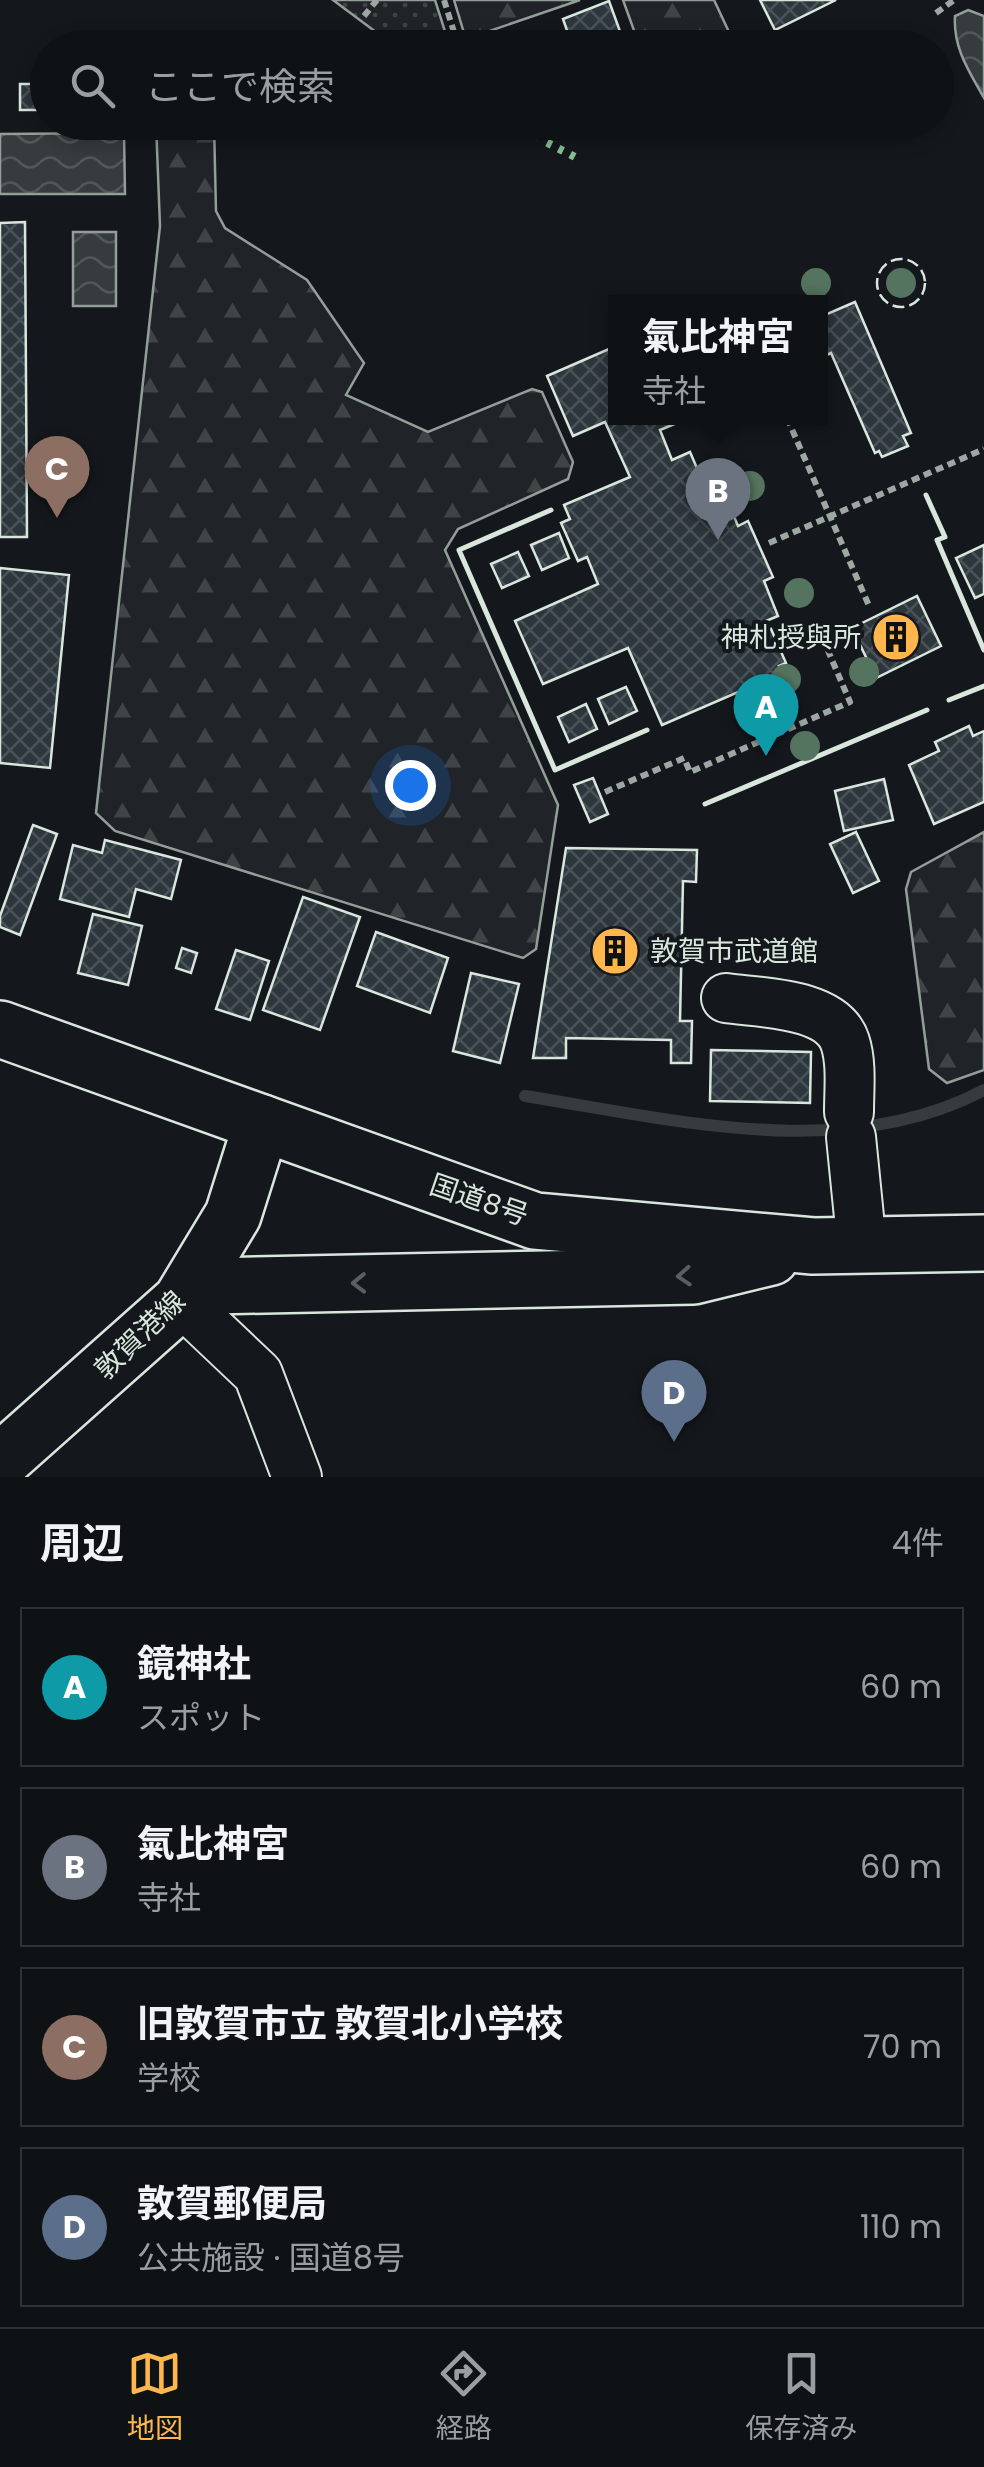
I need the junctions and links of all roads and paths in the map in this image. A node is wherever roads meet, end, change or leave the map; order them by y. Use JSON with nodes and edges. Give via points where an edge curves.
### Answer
{"nodes":[{"id":1,"x":378,"y":0,"type":"edge"},
{"id":2,"x":444,"y":0,"type":"edge"},
{"id":3,"x":954,"y":0,"type":"edge"},
{"id":4,"x":936,"y":13,"type":"dead end"},
{"id":5,"x":364,"y":16,"type":"dead end"},
{"id":6,"x":454,"y":30,"type":"edge"},
{"id":7,"x":789,"y":425,"type":"edge"},
{"id":8,"x":984,"y":450,"type":"edge"},
{"id":9,"x":830,"y":516,"type":"junction"},
{"id":10,"x":768,"y":543,"type":"dead end"},
{"id":11,"x":870,"y":608,"type":"dead end"},
{"id":12,"x":826,"y":646,"type":"dead end"},
{"id":13,"x":606,"y":792,"type":"dead end"},
{"id":14,"x":726,"y":998,"type":"dead end"},
{"id":15,"x":0,"y":1029,"type":"edge"},
{"id":16,"x":262,"y":1123,"type":"junction"},
{"id":17,"x":984,"y":1243,"type":"edge"},
{"id":18,"x":837,"y":1246,"type":"junction"},
{"id":19,"x":181,"y":1302,"type":"junction"},
{"id":20,"x":0,"y":1462,"type":"edge"},
{"id":21,"x":297,"y":1477,"type":"edge"}],
"edges":[{"from":1,"to":5,"type":"path"},
{"from":2,"to":6,"type":"path"},
{"from":3,"to":4,"type":"path"},
{"from":7,"to":9,"type":"path"},
{"from":8,"to":9,"type":"path"},
{"from":9,"to":10,"type":"path"},
{"from":9,"to":11,"type":"path"},
{"from":12,"to":13,"type":"path","via":[[850,702],[690,772],[684,758]]},
{"from":14,"to":18,"type":"street","via":[[803,1010],[831,1023],[845,1040],[850,1125]]},
{"from":15,"to":16,"type":"main road","name":"国道8号"},
{"from":16,"to":18,"type":"main road","name":"国道8号","via":[[534,1221]]},
{"from":16,"to":19,"type":"main road","name":"敦賀港線","via":[[233,1216]]},
{"from":17,"to":18,"type":"main road","name":"国道8号"},
{"from":18,"to":19,"type":"main road","one_way":true,"via":[[693,1276],[212,1286]]},
{"from":19,"to":20,"type":"main road","name":"敦賀港線"},
{"from":19,"to":21,"type":"street","via":[[258,1374]]}]}
